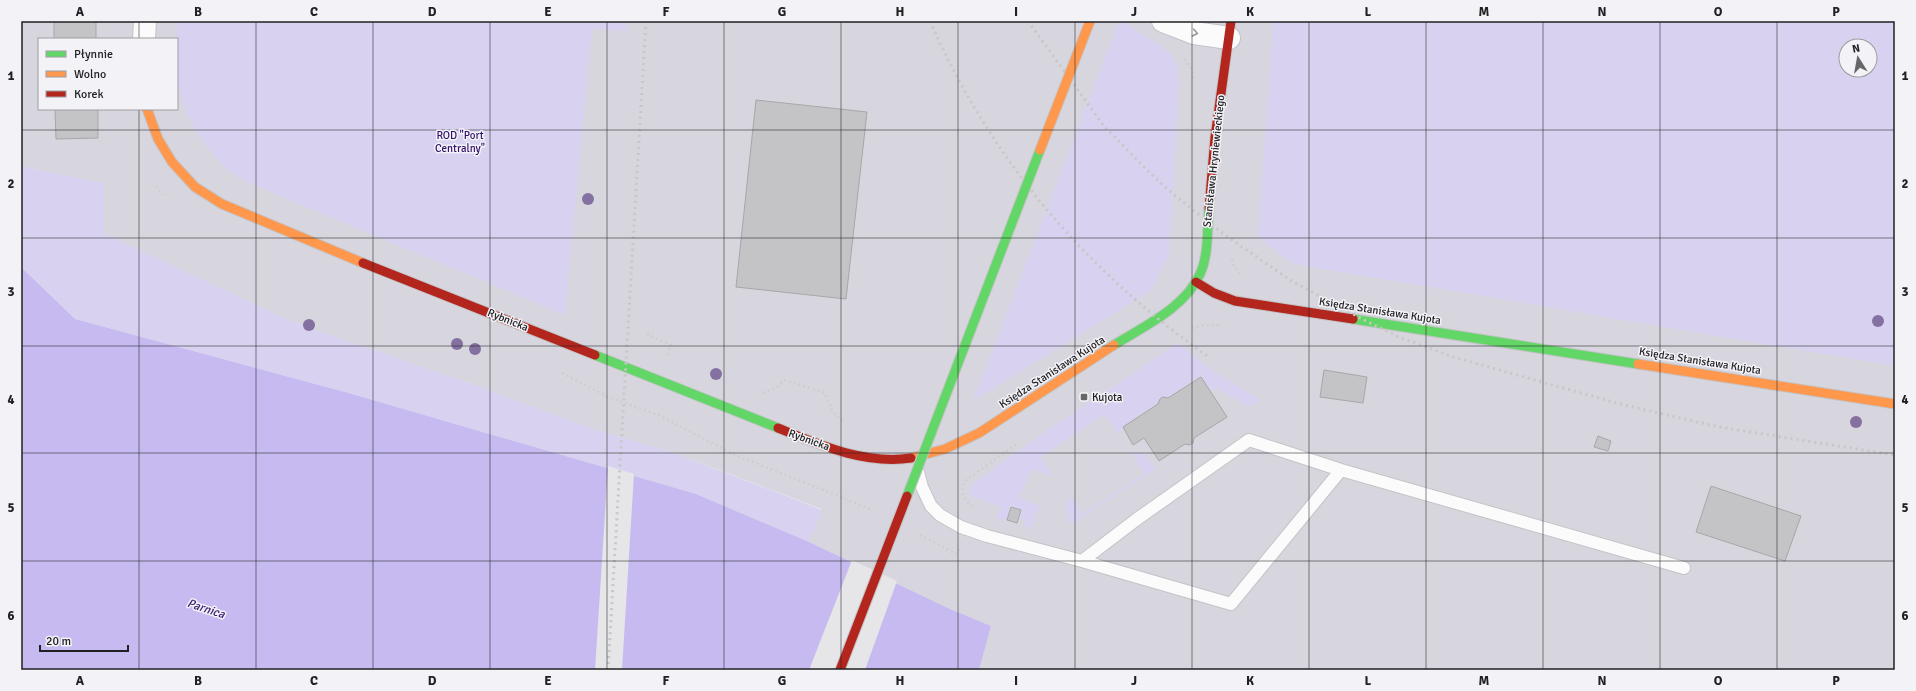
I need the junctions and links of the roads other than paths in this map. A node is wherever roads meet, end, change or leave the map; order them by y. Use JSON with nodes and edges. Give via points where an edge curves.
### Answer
{"nodes":[{"id":1,"x":145,"y":21,"type":"edge"},
{"id":2,"x":1090,"y":21,"type":"edge"},
{"id":3,"x":1163,"y":21,"type":"edge"},
{"id":4,"x":1230,"y":30,"type":"edge"},
{"id":5,"x":144,"y":38,"type":"edge"},
{"id":6,"x":147,"y":110,"type":"edge"},
{"id":7,"x":1196,"y":282,"type":"junction"},
{"id":8,"x":1895,"y":404,"type":"edge"},
{"id":9,"x":915,"y":457,"type":"junction"},
{"id":10,"x":1341,"y":470,"type":"junction"},
{"id":11,"x":1082,"y":561,"type":"junction"},
{"id":12,"x":1684,"y":568,"type":"dead end"},
{"id":13,"x":840,"y":670,"type":"edge"}],
"edges":[{"from":1,"to":5,"type":"street"},
{"from":2,"to":13,"type":"street","bridge":true},
{"from":3,"to":4,"type":"street","name":"Stanisława Hryniewieckiego","one_way":true,"via":[[1189,32]]},
{"from":4,"to":7,"type":"street","name":"Stanisława Hryniewieckiego","via":[[1211,170],[1206,252]]},
{"from":6,"to":9,"type":"street","name":"Rybnicka","via":[[158,139],[174,165],[195,187],[222,204],[370,266],[808,440],[865,457]]},
{"from":7,"to":8,"type":"street","name":"Księdza Stanisława Kujota","via":[[1214,293],[1235,301]]},
{"from":7,"to":9,"type":"street","name":"Księdza Stanisława Kujota","via":[[1169,310],[994,424],[949,447]]},
{"from":9,"to":11,"type":"lane","via":[[928,500],[935,511],[947,520],[987,536]]},
{"from":10,"to":11,"type":"lane","via":[[1249,440]]},
{"from":10,"to":11,"type":"lane","via":[[1231,604]]},
{"from":10,"to":12,"type":"lane"}]}
